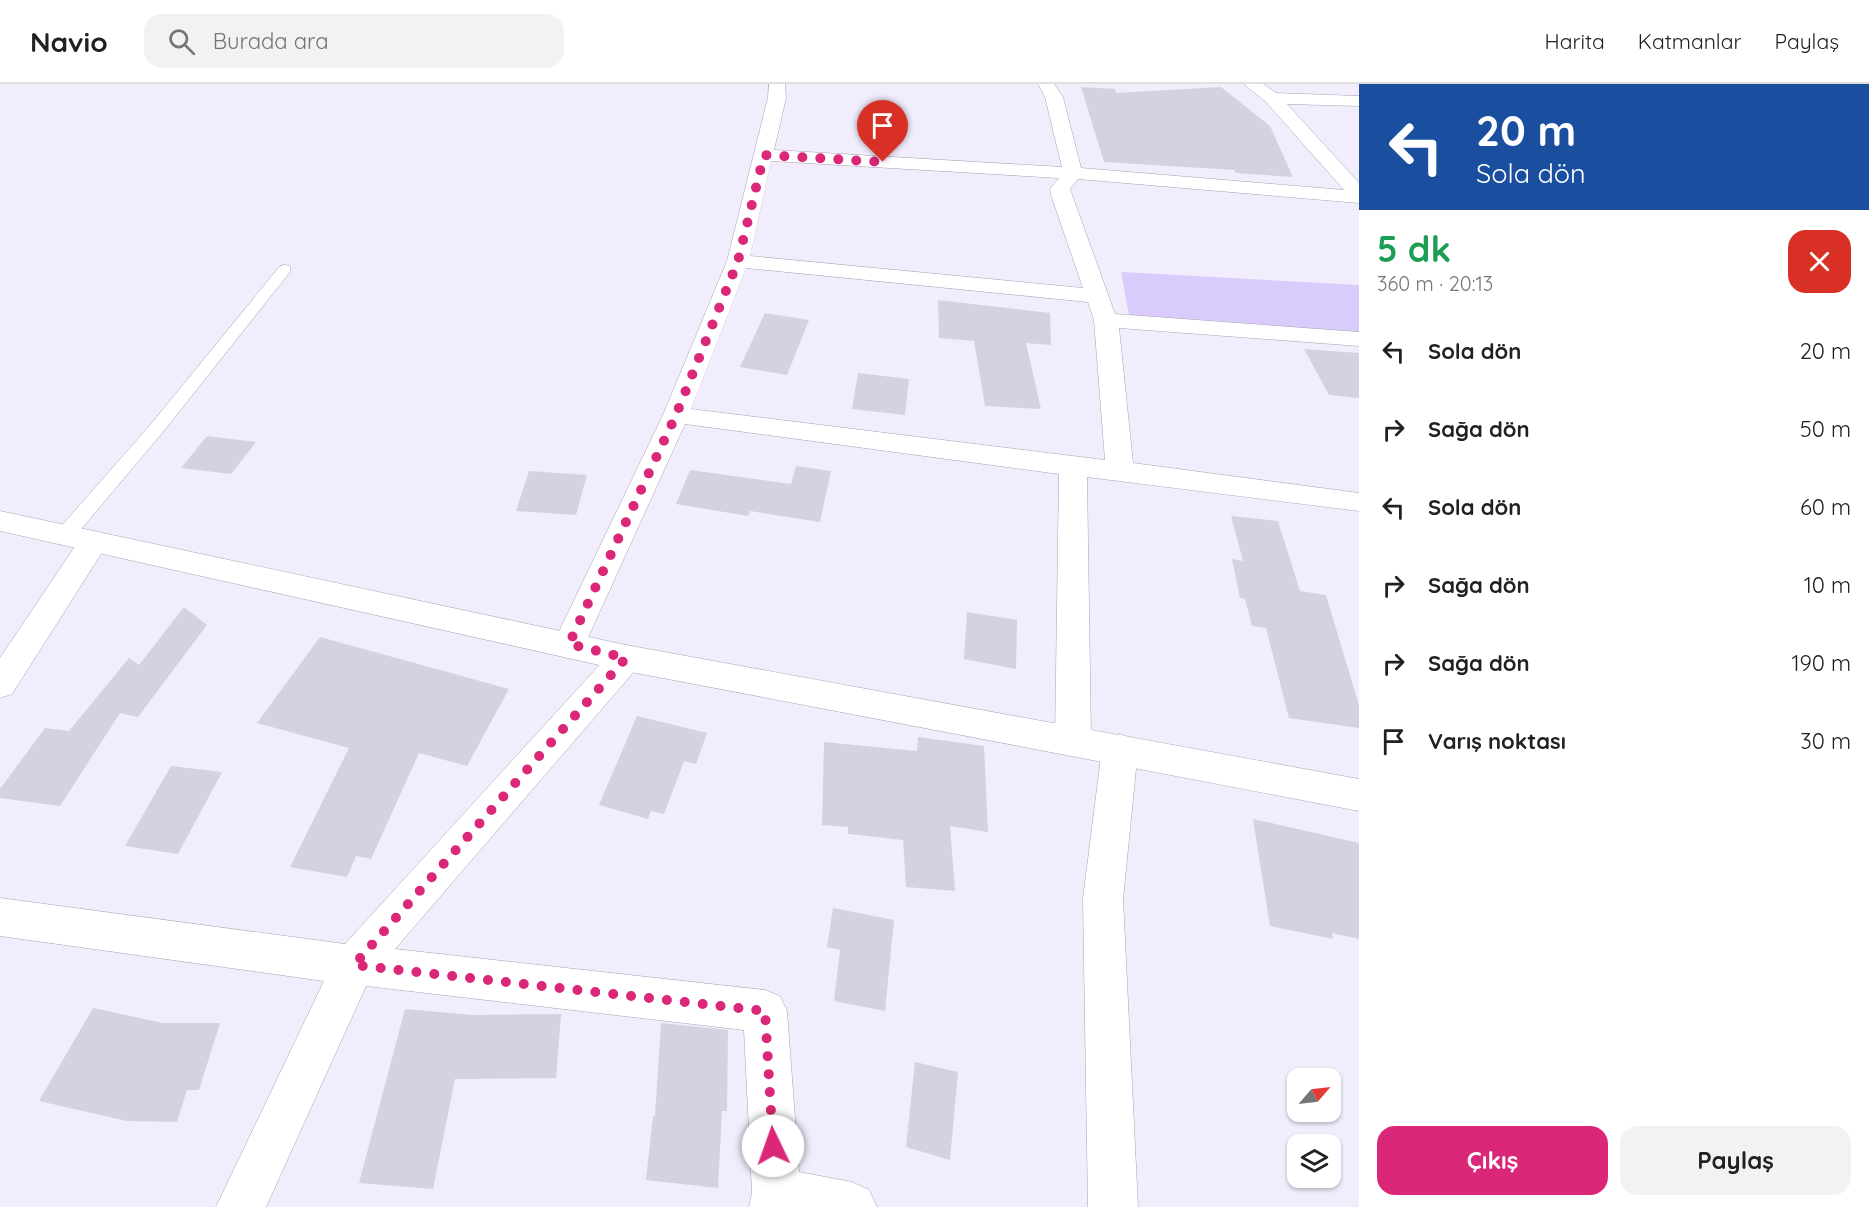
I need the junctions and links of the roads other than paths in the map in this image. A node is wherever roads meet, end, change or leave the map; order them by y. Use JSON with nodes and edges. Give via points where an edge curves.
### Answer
{"nodes":[{"id":1,"x":777,"y":84,"type":"edge"},
{"id":2,"x":1046,"y":84,"type":"edge"},
{"id":3,"x":1252,"y":84,"type":"edge"},
{"id":4,"x":1272,"y":98,"type":"junction"},
{"id":5,"x":1359,"y":101,"type":"edge"},
{"id":6,"x":764,"y":155,"type":"junction"},
{"id":7,"x":1073,"y":173,"type":"junction"},
{"id":8,"x":1359,"y":196,"type":"edge"},
{"id":9,"x":738,"y":261,"type":"junction"},
{"id":10,"x":285,"y":269,"type":"dead end"},
{"id":11,"x":1097,"y":296,"type":"junction"},
{"id":12,"x":1106,"y":320,"type":"junction"},
{"id":13,"x":1359,"y":339,"type":"edge"},
{"id":14,"x":676,"y":415,"type":"junction"},
{"id":15,"x":1073,"y":467,"type":"junction"},
{"id":16,"x":1120,"y":470,"type":"junction"},
{"id":17,"x":1359,"y":502,"type":"edge"},
{"id":18,"x":0,"y":521,"type":"edge"},
{"id":19,"x":78,"y":540,"type":"junction"},
{"id":20,"x":569,"y":644,"type":"junction"},
{"id":21,"x":626,"y":658,"type":"junction"},
{"id":22,"x":0,"y":685,"type":"edge"},
{"id":23,"x":1073,"y":740,"type":"junction"},
{"id":24,"x":1120,"y":749,"type":"junction"},
{"id":25,"x":1359,"y":795,"type":"edge"},
{"id":26,"x":0,"y":917,"type":"edge"},
{"id":27,"x":354,"y":965,"type":"junction"},
{"id":28,"x":775,"y":1199,"type":"edge"},
{"id":29,"x":241,"y":1207,"type":"edge"},
{"id":30,"x":852,"y":1207,"type":"edge"},
{"id":31,"x":1113,"y":1207,"type":"edge"}],
"edges":[{"from":1,"to":6,"type":"street"},
{"from":2,"to":7,"type":"street","via":[[1054,97]]},
{"from":3,"to":4,"type":"street"},
{"from":4,"to":5,"type":"street"},
{"from":4,"to":8,"type":"street"},
{"from":6,"to":7,"type":"street"},
{"from":6,"to":9,"type":"street"},
{"from":7,"to":8,"type":"street"},
{"from":7,"to":11,"type":"street","via":[[1060,189],[1061,195]]},
{"from":9,"to":11,"type":"street"},
{"from":9,"to":14,"type":"street"},
{"from":10,"to":19,"type":"lane","via":[[157,428]]},
{"from":11,"to":12,"type":"street"},
{"from":12,"to":13,"type":"street"},
{"from":12,"to":16,"type":"street"},
{"from":14,"to":15,"type":"street"},
{"from":14,"to":20,"type":"street"},
{"from":15,"to":16,"type":"street"},
{"from":15,"to":23,"type":"street"},
{"from":16,"to":17,"type":"street"},
{"from":18,"to":19,"type":"street"},
{"from":19,"to":20,"type":"street"},
{"from":19,"to":22,"type":"street"},
{"from":20,"to":21,"type":"street"},
{"from":21,"to":23,"type":"street"},
{"from":21,"to":27,"type":"street"},
{"from":23,"to":24,"type":"street"},
{"from":24,"to":25,"type":"street"},
{"from":24,"to":31,"type":"street","via":[[1103,899]]},
{"from":26,"to":27,"type":"street"},
{"from":27,"to":28,"type":"street","via":[[765,1011]]},
{"from":27,"to":29,"type":"street"},
{"from":28,"to":30,"type":"street"}]}
